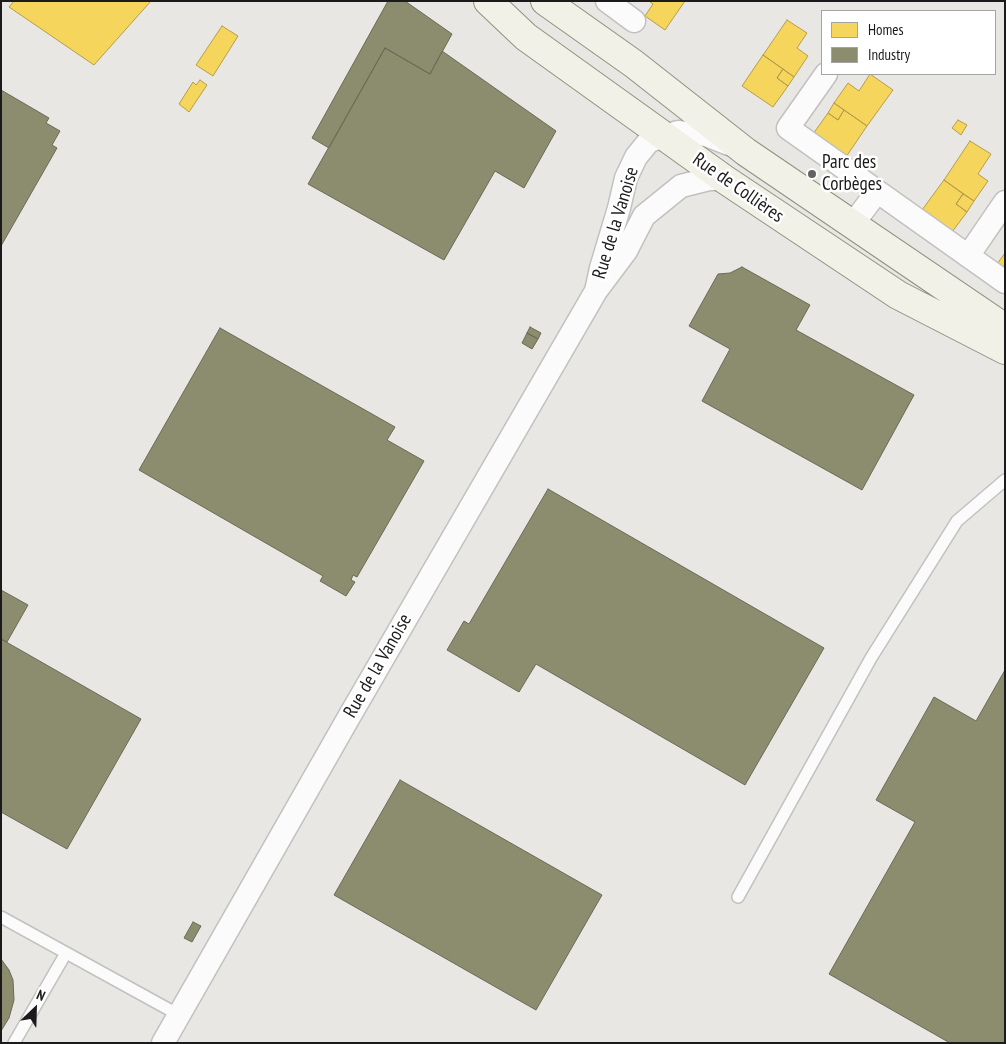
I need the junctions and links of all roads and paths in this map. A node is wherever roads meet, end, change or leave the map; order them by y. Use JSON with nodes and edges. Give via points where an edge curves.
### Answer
{"nodes":[{"id":1,"x":488,"y":1,"type":"edge"},
{"id":2,"x":544,"y":1,"type":"edge"},
{"id":3,"x":607,"y":1,"type":"edge"},
{"id":4,"x":634,"y":21,"type":"dead end"},
{"id":5,"x":825,"y":75,"type":"edge"},
{"id":6,"x":665,"y":136,"type":"junction"},
{"id":7,"x":746,"y":152,"type":"junction"},
{"id":8,"x":724,"y":179,"type":"junction"},
{"id":9,"x":877,"y":192,"type":"junction"},
{"id":10,"x":1005,"y":202,"type":"edge"},
{"id":11,"x":852,"y":225,"type":"junction"},
{"id":12,"x":968,"y":256,"type":"junction"},
{"id":13,"x":1005,"y":282,"type":"edge"},
{"id":14,"x":596,"y":291,"type":"junction"},
{"id":15,"x":1005,"y":328,"type":"edge"},
{"id":16,"x":1005,"y":350,"type":"edge"},
{"id":17,"x":1005,"y":480,"type":"edge"},
{"id":18,"x":738,"y":897,"type":"dead end"},
{"id":19,"x":1,"y":917,"type":"edge"},
{"id":20,"x":66,"y":953,"type":"junction"},
{"id":21,"x":179,"y":1015,"type":"junction"},
{"id":22,"x":14,"y":1043,"type":"edge"},
{"id":23,"x":163,"y":1043,"type":"edge"}],
"edges":[{"from":1,"to":6,"type":"main road","name":"Rue de Collières","via":[[526,37]]},
{"from":2,"to":7,"type":"main road","name":"Rue de Collières","via":[[634,64]]},
{"from":3,"to":4,"type":"street"},
{"from":5,"to":9,"type":"street","via":[[788,128]]},
{"from":6,"to":7,"type":"street","name":"Rue de la Vanoise","via":[[678,132],[706,135]]},
{"from":6,"to":8,"type":"main road","name":"Rue de Collières"},
{"from":6,"to":14,"type":"street","name":"Rue de la Vanoise","via":[[649,141],[636,157],[626,178]]},
{"from":7,"to":11,"type":"main road","name":"Rue de Collières"},
{"from":8,"to":14,"type":"street","name":"Rue de la Vanoise","via":[[681,186],[644,216],[626,250]]},
{"from":8,"to":16,"type":"main road","name":"Rue de Collières","via":[[898,295]]},
{"from":9,"to":11,"type":"street"},
{"from":9,"to":12,"type":"street"},
{"from":10,"to":12,"type":"street"},
{"from":11,"to":15,"type":"main road","name":"Rue de Collières"},
{"from":12,"to":13,"type":"street"},
{"from":14,"to":21,"type":"street","name":"Rue de la Vanoise"},
{"from":17,"to":18,"type":"lane","via":[[956,521],[871,658]]},
{"from":19,"to":20,"type":"lane"},
{"from":20,"to":21,"type":"lane"},
{"from":20,"to":22,"type":"lane"},
{"from":21,"to":23,"type":"street","name":"Rue de la Vanoise"}]}
